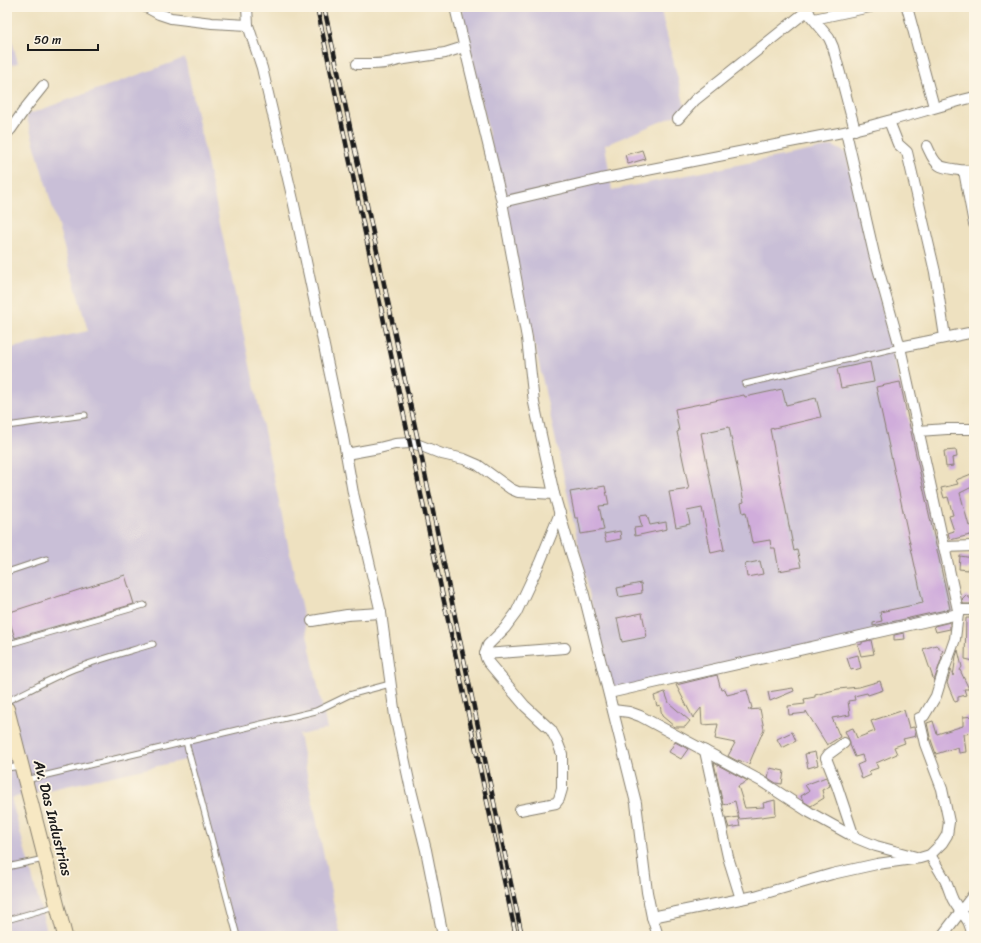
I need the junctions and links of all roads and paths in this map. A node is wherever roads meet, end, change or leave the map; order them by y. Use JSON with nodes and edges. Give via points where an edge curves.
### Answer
{"nodes":[{"id":1,"x":146,"y":7,"type":"edge"},
{"id":2,"x":247,"y":7,"type":"edge"},
{"id":3,"x":455,"y":7,"type":"edge"},
{"id":4,"x":870,"y":7,"type":"edge"},
{"id":5,"x":907,"y":7,"type":"edge"},
{"id":6,"x":807,"y":9,"type":"edge"},
{"id":7,"x":814,"y":19,"type":"junction"},
{"id":8,"x":248,"y":25,"type":"junction"},
{"id":9,"x":464,"y":47,"type":"junction"},
{"id":10,"x":357,"y":64,"type":"dead end"},
{"id":11,"x":43,"y":86,"type":"dead end"},
{"id":12,"x":974,"y":97,"type":"edge"},
{"id":13,"x":934,"y":107,"type":"junction"},
{"id":14,"x":678,"y":119,"type":"dead end"},
{"id":15,"x":889,"y":121,"type":"junction"},
{"id":16,"x":850,"y":131,"type":"junction"},
{"id":17,"x":7,"y":133,"type":"edge"},
{"id":18,"x":927,"y":146,"type":"dead end"},
{"id":19,"x":969,"y":171,"type":"edge"},
{"id":20,"x":502,"y":202,"type":"junction"},
{"id":21,"x":974,"y":224,"type":"edge"},
{"id":22,"x":974,"y":332,"type":"edge"},
{"id":23,"x":945,"y":337,"type":"junction"},
{"id":24,"x":900,"y":347,"type":"junction"},
{"id":25,"x":745,"y":384,"type":"dead end"},
{"id":26,"x":85,"y":415,"type":"dead end"},
{"id":27,"x":7,"y":426,"type":"edge"},
{"id":28,"x":974,"y":429,"type":"edge"},
{"id":29,"x":918,"y":431,"type":"junction"},
{"id":30,"x":346,"y":454,"type":"junction"},
{"id":31,"x":554,"y":494,"type":"junction"},
{"id":32,"x":560,"y":513,"type":"junction"},
{"id":33,"x":974,"y":546,"type":"edge"},
{"id":34,"x":944,"y":547,"type":"junction"},
{"id":35,"x":46,"y":559,"type":"dead end"},
{"id":36,"x":7,"y":572,"type":"edge"},
{"id":37,"x":144,"y":605,"type":"dead end"},
{"id":38,"x":974,"y":610,"type":"edge"},
{"id":39,"x":958,"y":612,"type":"junction"},
{"id":40,"x":381,"y":613,"type":"junction"},
{"id":41,"x":312,"y":621,"type":"dead end"},
{"id":42,"x":7,"y":644,"type":"edge"},
{"id":43,"x":153,"y":644,"type":"dead end"},
{"id":44,"x":566,"y":648,"type":"dead end"},
{"id":45,"x":485,"y":654,"type":"junction"},
{"id":46,"x":390,"y":684,"type":"junction"},
{"id":47,"x":609,"y":693,"type":"junction"},
{"id":48,"x":7,"y":701,"type":"edge"},
{"id":49,"x":7,"y":709,"type":"edge"},
{"id":50,"x":613,"y":710,"type":"junction"},
{"id":51,"x":10,"y":732,"type":"edge"},
{"id":52,"x":186,"y":742,"type":"junction"},
{"id":53,"x":844,"y":742,"type":"dead end"},
{"id":54,"x":705,"y":751,"type":"junction"},
{"id":55,"x":22,"y":765,"type":"junction"},
{"id":56,"x":7,"y":768,"type":"edge"},
{"id":57,"x":25,"y":780,"type":"junction"},
{"id":58,"x":520,"y":810,"type":"dead end"},
{"id":59,"x":854,"y":838,"type":"junction"},
{"id":60,"x":930,"y":855,"type":"junction"},
{"id":61,"x":920,"y":858,"type":"junction"},
{"id":62,"x":45,"y":859,"type":"junction"},
{"id":63,"x":7,"y":867,"type":"edge"},
{"id":64,"x":974,"y":894,"type":"edge"},
{"id":65,"x":740,"y":899,"type":"junction"},
{"id":66,"x":57,"y":905,"type":"junction"},
{"id":67,"x":961,"y":912,"type":"junction"},
{"id":68,"x":652,"y":917,"type":"junction"},
{"id":69,"x":7,"y":920,"type":"edge"},
{"id":70,"x":65,"y":936,"type":"edge"},
{"id":71,"x":237,"y":936,"type":"edge"},
{"id":72,"x":443,"y":936,"type":"edge"},
{"id":73,"x":658,"y":936,"type":"edge"},
{"id":74,"x":942,"y":936,"type":"edge"},
{"id":75,"x":972,"y":936,"type":"edge"}],
"edges":[{"from":1,"to":8,"type":"street","via":[[171,18]]},
{"from":2,"to":8,"type":"street"},
{"from":3,"to":9,"type":"street"},
{"from":4,"to":7,"type":"street"},
{"from":5,"to":13,"type":"street"},
{"from":6,"to":7,"type":"street"},
{"from":6,"to":14,"type":"street","via":[[695,100]]},
{"from":7,"to":16,"type":"street","via":[[833,47]]},
{"from":8,"to":30,"type":"street","via":[[262,68],[293,200]]},
{"from":9,"to":10,"type":"street","via":[[392,63]]},
{"from":9,"to":20,"type":"street"},
{"from":11,"to":17,"type":"street"},
{"from":12,"to":13,"type":"street"},
{"from":13,"to":15,"type":"street"},
{"from":15,"to":16,"type":"street"},
{"from":15,"to":23,"type":"street","via":[[898,144],[907,152],[934,272]]},
{"from":16,"to":20,"type":"street","via":[[601,179]]},
{"from":16,"to":24,"type":"street","via":[[874,254]]},
{"from":18,"to":19,"type":"street","via":[[940,166]]},
{"from":19,"to":21,"type":"street"},
{"from":20,"to":31,"type":"street","via":[[527,338],[534,403]]},
{"from":22,"to":23,"type":"street"},
{"from":23,"to":24,"type":"street"},
{"from":24,"to":25,"type":"lane"},
{"from":24,"to":29,"type":"street"},
{"from":26,"to":27,"type":"lane"},
{"from":28,"to":29,"type":"street"},
{"from":29,"to":34,"type":"street"},
{"from":30,"to":31,"type":"street","via":[[395,444],[419,445],[478,465],[518,492]]},
{"from":30,"to":40,"type":"street"},
{"from":31,"to":32,"type":"street"},
{"from":32,"to":45,"type":"street","via":[[516,613],[488,645]]},
{"from":32,"to":47,"type":"street"},
{"from":33,"to":34,"type":"street"},
{"from":34,"to":39,"type":"street"},
{"from":35,"to":36,"type":"lane"},
{"from":37,"to":42,"type":"lane"},
{"from":38,"to":39,"type":"street"},
{"from":39,"to":47,"type":"street"},
{"from":39,"to":60,"type":"street","via":[[955,639],[936,696],[922,717],[925,744],[942,789],[949,822],[947,835]]},
{"from":40,"to":41,"type":"street"},
{"from":40,"to":46,"type":"street"},
{"from":43,"to":48,"type":"lane","via":[[74,669]]},
{"from":44,"to":45,"type":"street"},
{"from":45,"to":58,"type":"street","via":[[488,662],[551,730],[562,754],[560,799],[556,804]]},
{"from":46,"to":52,"type":"lane","via":[[349,695],[316,711]]},
{"from":46,"to":72,"type":"street","via":[[401,748],[426,850]]},
{"from":47,"to":50,"type":"street"},
{"from":49,"to":51,"type":"main road","name":"Av. Das Industrias"},
{"from":50,"to":54,"type":"street","via":[[640,716]]},
{"from":50,"to":68,"type":"street","via":[[636,803]]},
{"from":51,"to":55,"type":"main road","name":"Av. Das Industrias"},
{"from":52,"to":57,"type":"lane"},
{"from":52,"to":71,"type":"lane"},
{"from":53,"to":59,"type":"street","via":[[826,758]]},
{"from":54,"to":59,"type":"street","via":[[761,780]]},
{"from":54,"to":65,"type":"street","via":[[728,857]]},
{"from":55,"to":56,"type":"lane"},
{"from":55,"to":57,"type":"main road","name":"Av. Das Industrias"},
{"from":57,"to":62,"type":"main road","name":"Av. Das Industrias"},
{"from":59,"to":61,"type":"street"},
{"from":60,"to":61,"type":"street"},
{"from":60,"to":67,"type":"street"},
{"from":61,"to":65,"type":"street","via":[[832,874]]},
{"from":62,"to":63,"type":"lane"},
{"from":62,"to":66,"type":"main road","name":"Av. Das Industrias"},
{"from":64,"to":67,"type":"street"},
{"from":65,"to":68,"type":"street"},
{"from":66,"to":69,"type":"lane"},
{"from":66,"to":70,"type":"main road","name":"Av. Das Industrias"},
{"from":67,"to":74,"type":"street"},
{"from":67,"to":75,"type":"street","via":[[972,928]]},
{"from":68,"to":73,"type":"street"}]}
